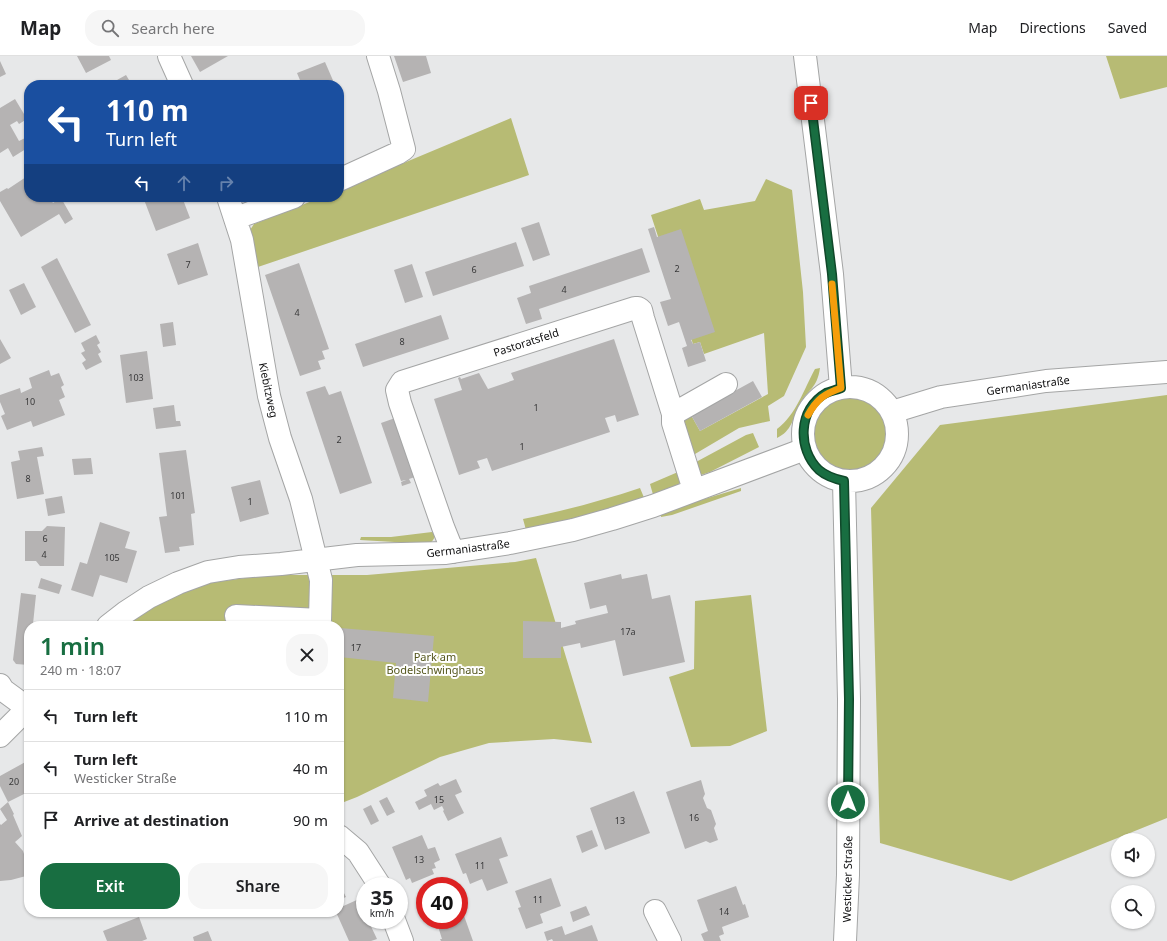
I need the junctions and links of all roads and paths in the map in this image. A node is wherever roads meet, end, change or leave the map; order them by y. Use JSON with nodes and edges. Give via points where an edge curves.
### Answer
{"nodes":[{"id":1,"x":169,"y":56,"type":"edge"},
{"id":2,"x":378,"y":56,"type":"edge"},
{"id":3,"x":805,"y":56,"type":"edge"},
{"id":4,"x":180,"y":80,"type":"edge"},
{"id":5,"x":344,"y":178,"type":"edge"},
{"id":6,"x":230,"y":202,"type":"edge"},
{"id":7,"x":280,"y":202,"type":"edge"},
{"id":8,"x":236,"y":218,"type":"junction"},
{"id":9,"x":1167,"y":372,"type":"edge"},
{"id":10,"x":726,"y":384,"type":"dead end"},
{"id":11,"x":841,"y":388,"type":"junction"},
{"id":12,"x":892,"y":412,"type":"junction"},
{"id":13,"x":673,"y":414,"type":"junction"},
{"id":14,"x":805,"y":449,"type":"junction"},
{"id":15,"x":844,"y":481,"type":"junction"},
{"id":16,"x":694,"y":490,"type":"junction"},
{"id":17,"x":453,"y":552,"type":"junction"},
{"id":18,"x":316,"y":559,"type":"junction"},
{"id":19,"x":236,"y":616,"type":"dead end"},
{"id":20,"x":114,"y":621,"type":"edge"},
{"id":21,"x":0,"y":685,"type":"edge"},
{"id":22,"x":24,"y":705,"type":"edge"},
{"id":23,"x":24,"y":711,"type":"edge"},
{"id":24,"x":4,"y":726,"type":"edge"},
{"id":25,"x":344,"y":840,"type":"edge"},
{"id":26,"x":374,"y":877,"type":"edge"},
{"id":27,"x":655,"y":911,"type":"dead end"},
{"id":28,"x":397,"y":929,"type":"edge"},
{"id":29,"x":402,"y":941,"type":"edge"},
{"id":30,"x":670,"y":941,"type":"edge"},
{"id":31,"x":845,"y":941,"type":"edge"}],
"edges":[{"from":1,"to":4,"type":"street"},
{"from":2,"to":5,"type":"street","via":[[404,149]]},
{"from":3,"to":11,"type":"street","via":[[832,274]]},
{"from":6,"to":8,"type":"street","name":"Kiebitzweg"},
{"from":7,"to":8,"type":"street"},
{"from":8,"to":18,"type":"street","name":"Kiebitzweg","via":[[248,270],[269,396],[301,499]]},
{"from":9,"to":12,"type":"street","name":"Germaniastraße","via":[[1046,381],[941,397]]},
{"from":10,"to":13,"type":"street"},
{"from":11,"to":12,"type":"street","via":[[856,387],[870,392],[883,400]]},
{"from":11,"to":14,"type":"street","via":[[826,394],[814,404],[806,418],[803,433]]},
{"from":12,"to":15,"type":"street","via":[[897,436],[890,459],[881,470],[870,477],[858,481]]},
{"from":13,"to":16,"type":"street","name":"Pastoratsfeld","via":[[673,424]]},
{"from":13,"to":17,"type":"street","name":"Pastoratsfeld","via":[[641,310],[638,308],[402,382],[398,390],[400,403]]},
{"from":14,"to":15,"type":"street","via":[[820,471],[831,478]]},
{"from":14,"to":16,"type":"street","name":"Germaniastraße"},
{"from":15,"to":31,"type":"street","name":"Westicker Straße","via":[[849,699]]},
{"from":16,"to":17,"type":"street","name":"Germaniastraße","via":[[588,526]]},
{"from":17,"to":18,"type":"street","name":"Germaniastraße"},
{"from":18,"to":19,"type":"street","name":"Kiebitzweg","via":[[321,580],[320,620]]},
{"from":18,"to":20,"type":"street","name":"Germaniastraße","via":[[208,572],[178,583],[149,598]]},
{"from":21,"to":22,"type":"street"},
{"from":23,"to":24,"type":"street"},
{"from":25,"to":26,"type":"street","via":[[358,852]]},
{"from":27,"to":30,"type":"street"},
{"from":28,"to":29,"type":"street"}]}
